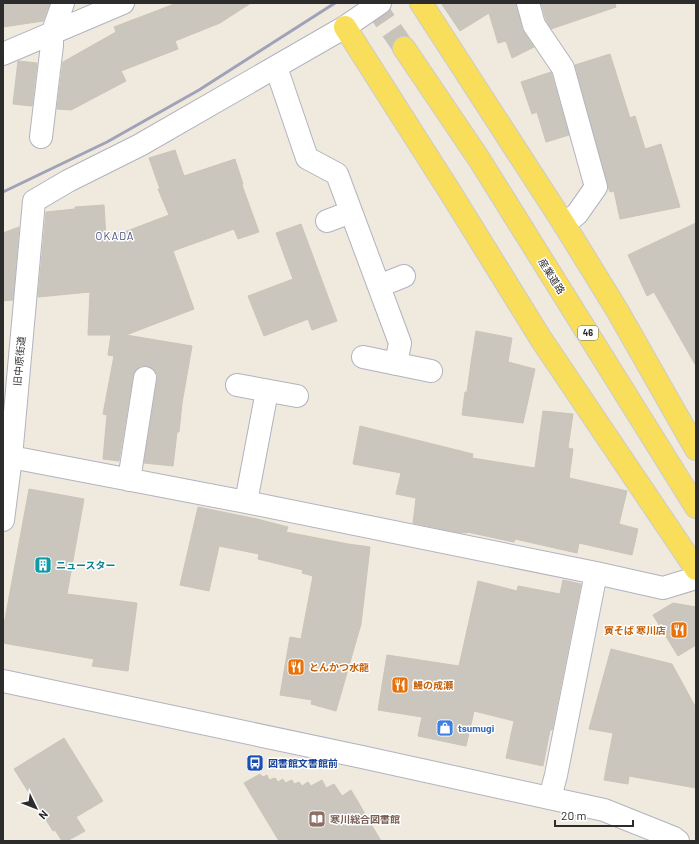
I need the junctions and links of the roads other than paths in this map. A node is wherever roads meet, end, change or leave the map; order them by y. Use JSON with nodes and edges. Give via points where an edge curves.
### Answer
{"nodes":[{"id":1,"x":63,"y":3,"type":"edge"},
{"id":2,"x":123,"y":3,"type":"edge"},
{"id":3,"x":380,"y":3,"type":"edge"},
{"id":4,"x":421,"y":3,"type":"edge"},
{"id":5,"x":528,"y":3,"type":"edge"},
{"id":6,"x":345,"y":26,"type":"junction"},
{"id":7,"x":52,"y":34,"type":"junction"},
{"id":8,"x":404,"y":48,"type":"tunnel mouth"},
{"id":9,"x":3,"y":54,"type":"edge"},
{"id":10,"x":276,"y":66,"type":"junction"},
{"id":11,"x":41,"y":137,"type":"dead end"},
{"id":12,"x":351,"y":212,"type":"junction"},
{"id":13,"x":326,"y":221,"type":"dead end"},
{"id":14,"x":564,"y":224,"type":"junction"},
{"id":15,"x":404,"y":276,"type":"dead end"},
{"id":16,"x":379,"y":286,"type":"junction"},
{"id":17,"x":362,"y":357,"type":"dead end"},
{"id":18,"x":396,"y":364,"type":"junction"},
{"id":19,"x":431,"y":371,"type":"dead end"},
{"id":20,"x":144,"y":378,"type":"dead end"},
{"id":21,"x":237,"y":385,"type":"dead end"},
{"id":22,"x":267,"y":391,"type":"junction"},
{"id":23,"x":297,"y":396,"type":"dead end"},
{"id":24,"x":696,"y":449,"type":"edge"},
{"id":25,"x":11,"y":457,"type":"junction"},
{"id":26,"x":129,"y":480,"type":"junction"},
{"id":27,"x":246,"y":502,"type":"junction"},
{"id":28,"x":696,"y":507,"type":"edge"},
{"id":29,"x":3,"y":520,"type":"edge"},
{"id":30,"x":696,"y":569,"type":"edge"},
{"id":31,"x":596,"y":573,"type":"junction"},
{"id":32,"x":696,"y":578,"type":"edge"},
{"id":33,"x":3,"y":681,"type":"edge"},
{"id":34,"x":550,"y":798,"type":"junction"},
{"id":35,"x":678,"y":841,"type":"edge"}],
"edges":[{"from":1,"to":7,"type":"street"},
{"from":2,"to":7,"type":"street"},
{"from":3,"to":6,"type":"street"},
{"from":4,"to":14,"type":"main road"},
{"from":5,"to":14,"type":"street","via":[[534,25],[563,68],[596,187],[577,214]]},
{"from":6,"to":10,"type":"street"},
{"from":6,"to":30,"type":"main road","via":[[541,339]]},
{"from":7,"to":9,"type":"street"},
{"from":7,"to":11,"type":"street"},
{"from":8,"to":28,"type":"main road","name":"産業道路","number":"46","via":[[479,160]]},
{"from":10,"to":12,"type":"street","via":[[307,158],[337,174]]},
{"from":10,"to":25,"type":"street","name":"旧中原街道","via":[[140,145],[34,201]]},
{"from":12,"to":13,"type":"street"},
{"from":12,"to":16,"type":"street"},
{"from":14,"to":24,"type":"main road","via":[[617,310]]},
{"from":15,"to":16,"type":"street"},
{"from":16,"to":18,"type":"street","via":[[400,343]]},
{"from":17,"to":18,"type":"street"},
{"from":18,"to":19,"type":"street"},
{"from":20,"to":26,"type":"street"},
{"from":21,"to":22,"type":"street"},
{"from":22,"to":23,"type":"street"},
{"from":22,"to":27,"type":"street"},
{"from":25,"to":26,"type":"street"},
{"from":25,"to":29,"type":"street","name":"旧中原街道"},
{"from":26,"to":27,"type":"street"},
{"from":27,"to":31,"type":"street"},
{"from":31,"to":32,"type":"street","via":[[663,588]]},
{"from":31,"to":34,"type":"street"},
{"from":33,"to":34,"type":"street"},
{"from":34,"to":35,"type":"street","via":[[604,810]]}]}
